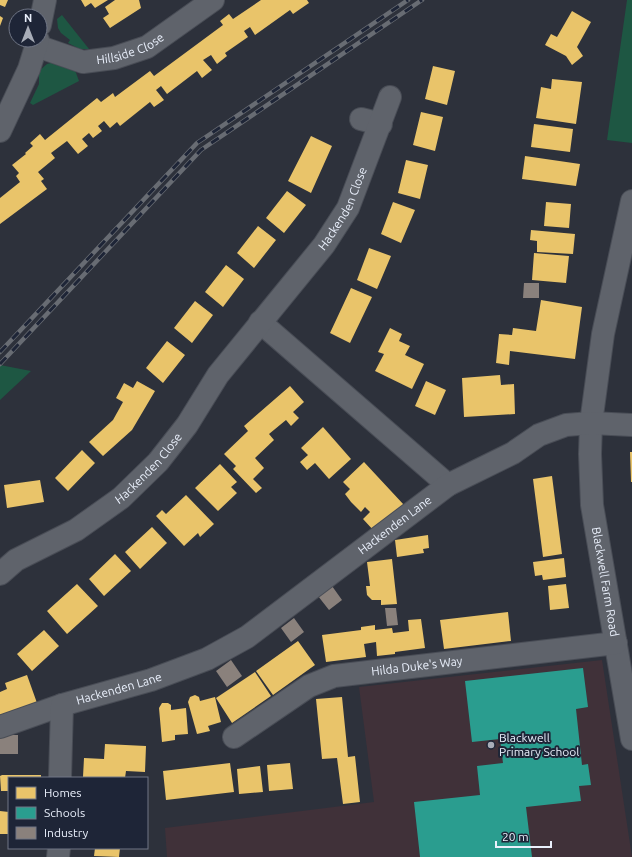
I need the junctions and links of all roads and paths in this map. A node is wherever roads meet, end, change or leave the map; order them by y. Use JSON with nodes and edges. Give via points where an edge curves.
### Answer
{"nodes":[{"id":1,"x":213,"y":0,"type":"edge"},
{"id":2,"x":48,"y":43,"type":"edge"},
{"id":3,"x":35,"y":48,"type":"edge"},
{"id":4,"x":390,"y":97,"type":"dead end"},
{"id":5,"x":0,"y":131,"type":"edge"},
{"id":6,"x":632,"y":206,"type":"edge"},
{"id":7,"x":260,"y":322,"type":"junction"},
{"id":8,"x":590,"y":423,"type":"junction"},
{"id":9,"x":632,"y":425,"type":"edge"},
{"id":10,"x":448,"y":485,"type":"junction"},
{"id":11,"x":0,"y":574,"type":"edge"},
{"id":12,"x":616,"y":643,"type":"junction"},
{"id":13,"x":62,"y":705,"type":"junction"},
{"id":14,"x":0,"y":728,"type":"edge"},
{"id":15,"x":234,"y":737,"type":"dead end"},
{"id":16,"x":632,"y":739,"type":"edge"},
{"id":17,"x":60,"y":777,"type":"edge"}],
"edges":[{"from":1,"to":2,"type":"street","name":"Hillside Close","via":[[147,47],[114,58],[83,62]]},
{"from":3,"to":5,"type":"street","via":[[28,69]]},
{"from":4,"to":7,"type":"street","name":"Hackenden Close","via":[[371,122],[348,208],[324,245]]},
{"from":6,"to":8,"type":"street","via":[[603,334]]},
{"from":7,"to":10,"type":"street"},
{"from":7,"to":11,"type":"street","name":"Hackenden Close","via":[[218,375],[186,425],[158,462],[121,498],[76,530],[16,560]]},
{"from":8,"to":9,"type":"street","name":"Hackenden Lane"},
{"from":8,"to":10,"type":"street","name":"Hackenden Lane","via":[[566,425],[539,435],[513,453]]},
{"from":8,"to":12,"type":"street","name":"Blackwell Farm Road","via":[[592,505]]},
{"from":10,"to":13,"type":"street","name":"Hackenden Lane","via":[[247,637],[207,659],[151,680]]},
{"from":12,"to":15,"type":"street","name":"Hilda Duke's Way","via":[[334,676],[309,686]]},
{"from":12,"to":16,"type":"street","name":"Blackwell Farm Road"},
{"from":13,"to":14,"type":"street","name":"Hackenden Lane"},
{"from":13,"to":17,"type":"street"}]}
